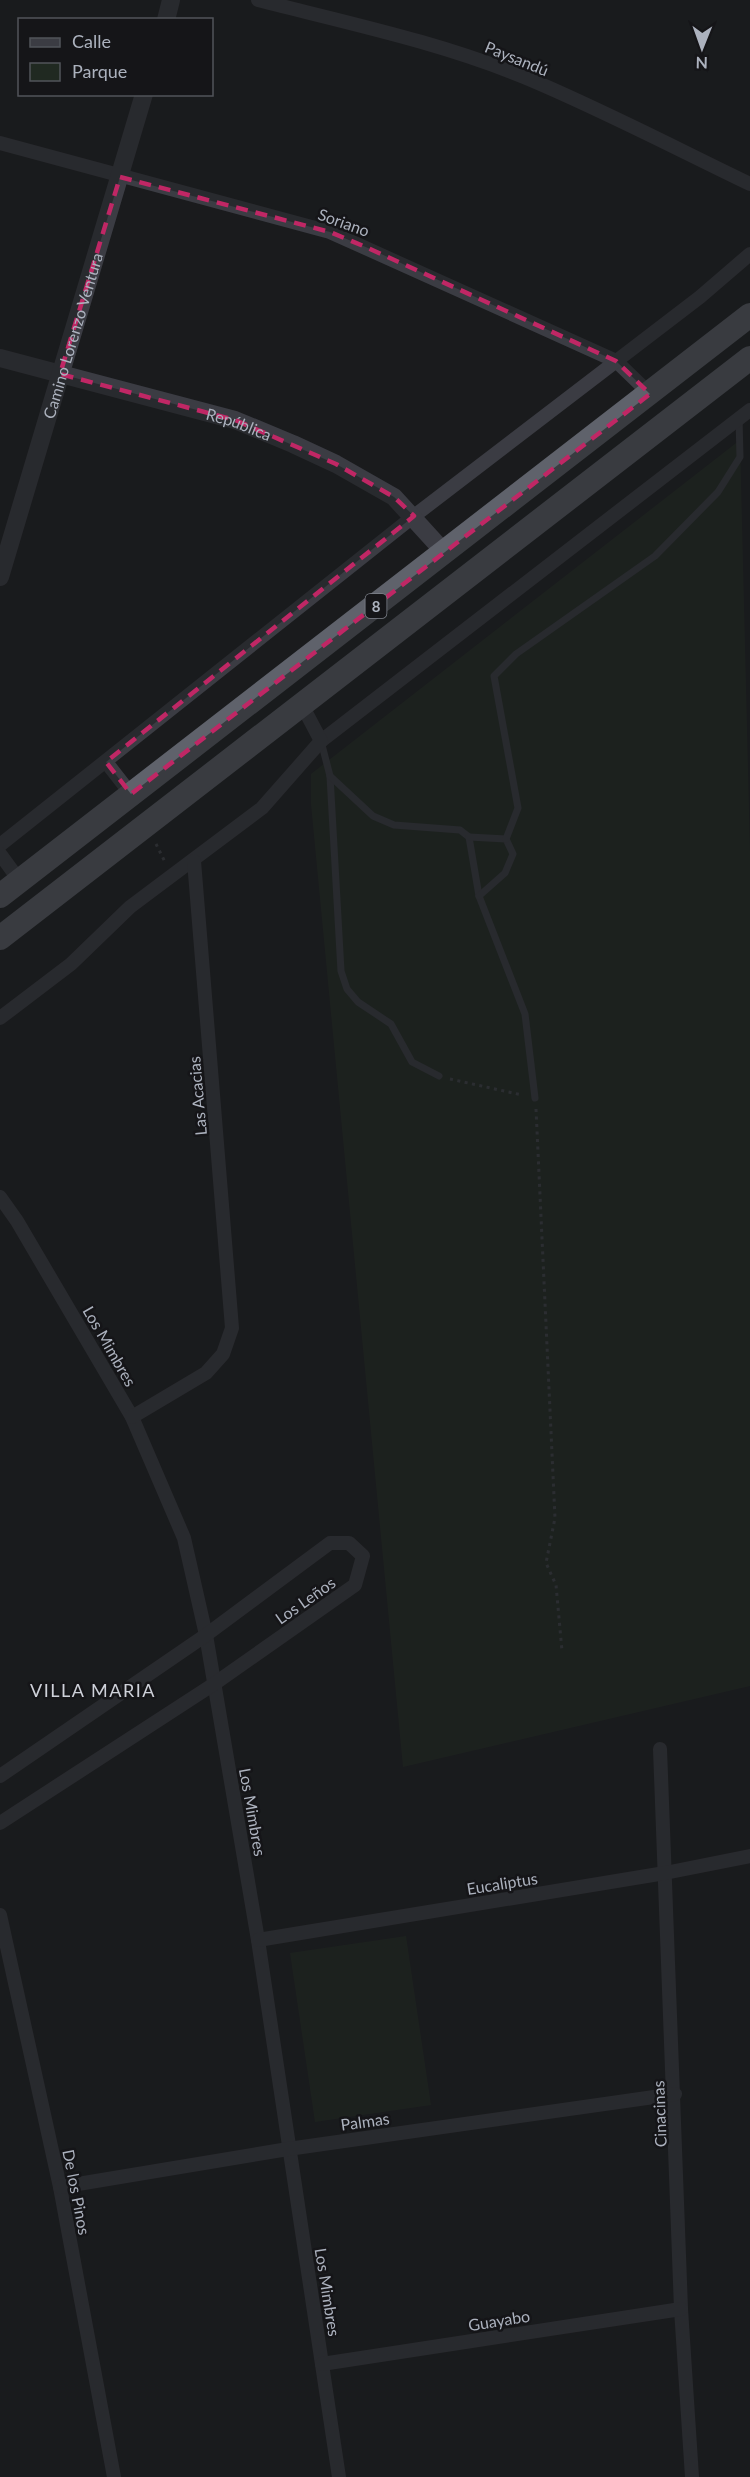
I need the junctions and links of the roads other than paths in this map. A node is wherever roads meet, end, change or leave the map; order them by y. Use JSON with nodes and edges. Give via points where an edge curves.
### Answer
{"nodes":[{"id":1,"x":171,"y":0,"type":"edge"},
{"id":2,"x":258,"y":0,"type":"edge"},
{"id":3,"x":166,"y":18,"type":"edge"},
{"id":4,"x":143,"y":96,"type":"edge"},
{"id":5,"x":0,"y":143,"type":"edge"},
{"id":6,"x":120,"y":177,"type":"junction"},
{"id":7,"x":750,"y":184,"type":"edge"},
{"id":8,"x":750,"y":254,"type":"edge"},
{"id":9,"x":750,"y":315,"type":"edge"},
{"id":10,"x":0,"y":358,"type":"edge"},
{"id":11,"x":616,"y":361,"type":"junction"},
{"id":12,"x":747,"y":367,"type":"edge"},
{"id":13,"x":60,"y":374,"type":"junction"},
{"id":14,"x":650,"y":394,"type":"junction"},
{"id":15,"x":745,"y":414,"type":"edge"},
{"id":16,"x":414,"y":516,"type":"junction"},
{"id":17,"x":446,"y":553,"type":"junction"},
{"id":18,"x":2,"y":566,"type":"edge"},
{"id":19,"x":302,"y":705,"type":"junction"},
{"id":20,"x":321,"y":741,"type":"junction"},
{"id":21,"x":106,"y":762,"type":"junction"},
{"id":22,"x":330,"y":776,"type":"junction"},
{"id":23,"x":131,"y":794,"type":"junction"},
{"id":24,"x":469,"y":837,"type":"junction"},
{"id":25,"x":506,"y":839,"type":"junction"},
{"id":26,"x":0,"y":845,"type":"edge"},
{"id":27,"x":0,"y":854,"type":"edge"},
{"id":28,"x":194,"y":861,"type":"junction"},
{"id":29,"x":19,"y":880,"type":"junction"},
{"id":30,"x":0,"y":896,"type":"edge"},
{"id":31,"x":479,"y":896,"type":"junction"},
{"id":32,"x":0,"y":938,"type":"edge"},
{"id":33,"x":0,"y":1018,"type":"edge"},
{"id":34,"x":439,"y":1076,"type":"road end"},
{"id":35,"x":535,"y":1098,"type":"road end"},
{"id":36,"x":0,"y":1197,"type":"edge"},
{"id":37,"x":132,"y":1417,"type":"junction"},
{"id":38,"x":206,"y":1635,"type":"junction"},
{"id":39,"x":214,"y":1684,"type":"junction"},
{"id":40,"x":660,"y":1749,"type":"dead end"},
{"id":41,"x":0,"y":1776,"type":"edge"},
{"id":42,"x":0,"y":1823,"type":"edge"},
{"id":43,"x":750,"y":1856,"type":"edge"},
{"id":44,"x":665,"y":1873,"type":"junction"},
{"id":45,"x":0,"y":1915,"type":"edge"},
{"id":46,"x":258,"y":1940,"type":"junction"},
{"id":47,"x":675,"y":2094,"type":"junction"},
{"id":48,"x":288,"y":2149,"type":"junction"},
{"id":49,"x":60,"y":2187,"type":"junction"},
{"id":50,"x":681,"y":2309,"type":"junction"},
{"id":51,"x":322,"y":2364,"type":"junction"},
{"id":52,"x":114,"y":2477,"type":"edge"},
{"id":53,"x":339,"y":2477,"type":"edge"},
{"id":54,"x":692,"y":2477,"type":"edge"}],
"edges":[{"from":1,"to":3,"type":"street"},
{"from":2,"to":7,"type":"street","name":"Paysandú","via":[[504,70]]},
{"from":4,"to":6,"type":"street","name":"Camino Lorenzo Ventura"},
{"from":5,"to":6,"type":"street","name":"Soriano"},
{"from":6,"to":11,"type":"street","name":"Soriano","via":[[330,232]]},
{"from":6,"to":13,"type":"street","name":"Camino Lorenzo Ventura"},
{"from":8,"to":11,"type":"street"},
{"from":9,"to":14,"type":"highway","number":"8"},
{"from":10,"to":13,"type":"street","name":"República"},
{"from":11,"to":14,"type":"street","name":"Soriano"},
{"from":11,"to":16,"type":"street"},
{"from":12,"to":19,"type":"highway","number":"8"},
{"from":13,"to":16,"type":"street","name":"República","via":[[235,420],[344,469],[394,497]]},
{"from":13,"to":18,"type":"street","name":"Camino Lorenzo Ventura"},
{"from":14,"to":17,"type":"highway","number":"8"},
{"from":15,"to":20,"type":"street"},
{"from":15,"to":25,"type":"lane","via":[[740,457],[718,492],[655,556],[516,654],[494,676],[518,808]]},
{"from":16,"to":17,"type":"street","name":"República"},
{"from":16,"to":21,"type":"street"},
{"from":17,"to":23,"type":"highway","number":"8"},
{"from":19,"to":20,"type":"street"},
{"from":19,"to":32,"type":"highway","number":"8"},
{"from":20,"to":22,"type":"lane"},
{"from":20,"to":28,"type":"street","via":[[262,807]]},
{"from":21,"to":23,"type":"street"},
{"from":21,"to":26,"type":"street"},
{"from":22,"to":24,"type":"lane","via":[[373,816],[394,825],[460,830]]},
{"from":22,"to":34,"type":"lane","via":[[341,972],[347,989],[358,1002],[392,1024],[412,1062]]},
{"from":23,"to":29,"type":"highway","number":"8"},
{"from":24,"to":25,"type":"lane"},
{"from":24,"to":31,"type":"lane"},
{"from":25,"to":31,"type":"lane","via":[[513,854],[505,873]]},
{"from":27,"to":29,"type":"street"},
{"from":28,"to":33,"type":"street","via":[[130,907],[71,964]]},
{"from":28,"to":37,"type":"street","name":"Las Acacias","via":[[232,1328],[223,1354],[206,1373]]},
{"from":29,"to":30,"type":"highway","number":"8"},
{"from":31,"to":35,"type":"lane","via":[[525,1014]]},
{"from":36,"to":37,"type":"street","name":"Los Mimbres"},
{"from":37,"to":38,"type":"street","name":"Los Mimbres","via":[[184,1538]]},
{"from":38,"to":39,"type":"street","name":"Los Mimbres"},
{"from":38,"to":39,"type":"street","name":"Los Leños","via":[[330,1543],[349,1543],[363,1556],[355,1585]]},
{"from":38,"to":41,"type":"street","name":"Los Leños"},
{"from":39,"to":42,"type":"street","name":"Los Leños"},
{"from":39,"to":46,"type":"street","name":"Los Mimbres"},
{"from":40,"to":44,"type":"street","name":"Cinacinas"},
{"from":43,"to":44,"type":"street","name":"Eucaliptus"},
{"from":44,"to":46,"type":"street","name":"Eucaliptus"},
{"from":44,"to":47,"type":"street","name":"Cinacinas"},
{"from":45,"to":49,"type":"street","name":"De los Pinos"},
{"from":46,"to":48,"type":"street","name":"Los Mimbres"},
{"from":47,"to":48,"type":"street","name":"Palmas"},
{"from":47,"to":50,"type":"street","name":"Cinacinas"},
{"from":48,"to":49,"type":"street","name":"Palmas"},
{"from":48,"to":51,"type":"street","name":"Los Mimbres"},
{"from":49,"to":52,"type":"street","name":"De los Pinos"},
{"from":50,"to":51,"type":"street","name":"Guayabo"},
{"from":50,"to":54,"type":"street","name":"Cinacinas"},
{"from":51,"to":53,"type":"street","name":"Los Mimbres"}]}
